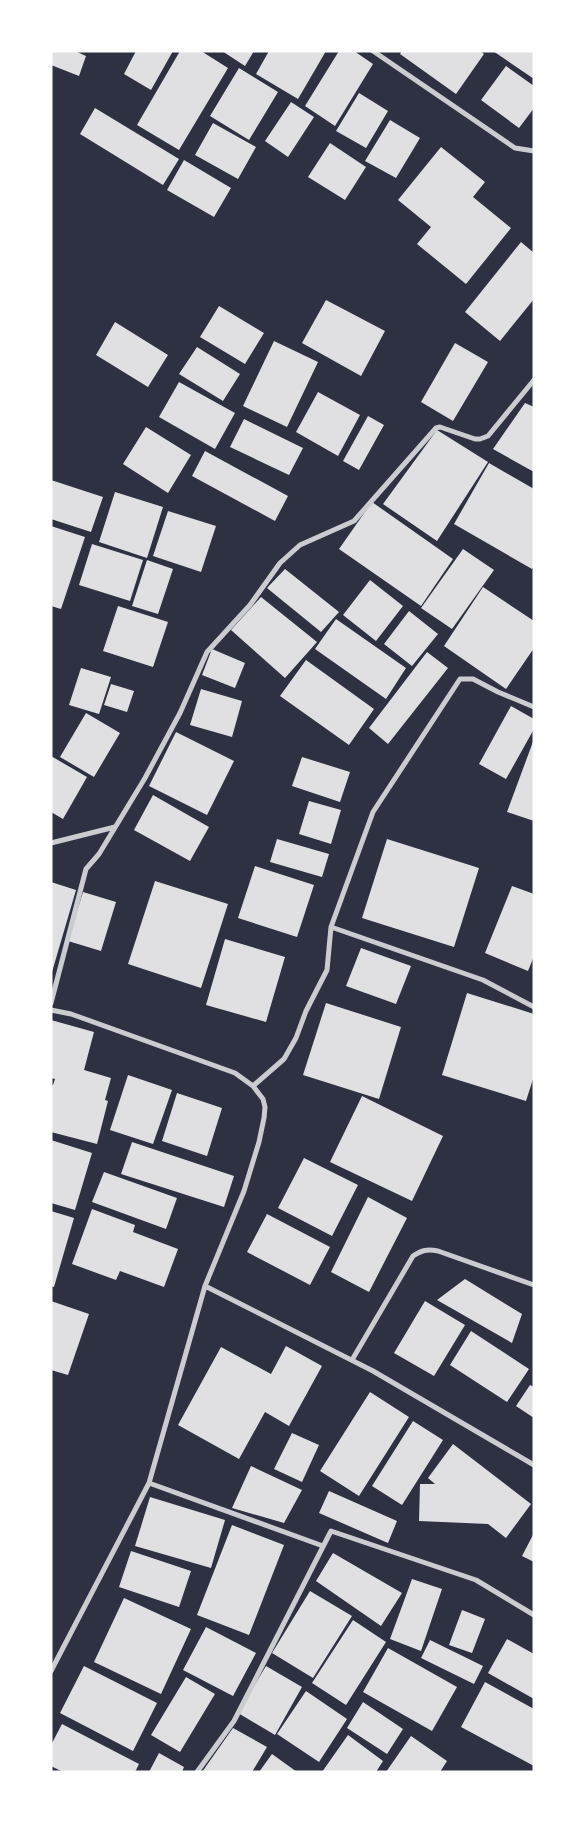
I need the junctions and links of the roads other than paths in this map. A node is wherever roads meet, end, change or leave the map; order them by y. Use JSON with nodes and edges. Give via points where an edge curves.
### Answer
{"nodes":[{"id":1,"x":373,"y":51,"type":"edge"},
{"id":2,"x":534,"y":151,"type":"edge"},
{"id":3,"x":533,"y":381,"type":"edge"},
{"id":4,"x":534,"y":707,"type":"edge"},
{"id":5,"x":115,"y":826,"type":"junction"},
{"id":6,"x":51,"y":842,"type":"edge"},
{"id":7,"x":331,"y":927,"type":"junction"},
{"id":8,"x":51,"y":1003,"type":"edge"},
{"id":9,"x":534,"y":1007,"type":"edge"},
{"id":10,"x":51,"y":1010,"type":"edge"},
{"id":11,"x":253,"y":1086,"type":"junction"},
{"id":12,"x":534,"y":1285,"type":"edge"},
{"id":13,"x":205,"y":1286,"type":"junction"},
{"id":14,"x":352,"y":1360,"type":"junction"},
{"id":15,"x":534,"y":1465,"type":"edge"},
{"id":16,"x":149,"y":1483,"type":"junction"},
{"id":17,"x":323,"y":1546,"type":"junction"},
{"id":18,"x":534,"y":1615,"type":"edge"},
{"id":19,"x":51,"y":1671,"type":"edge"},
{"id":20,"x":197,"y":1772,"type":"edge"}],
"edges":[{"from":1,"to":2,"type":"street","via":[[515,148]]},
{"from":3,"to":5,"type":"street","via":[[488,436],[475,439],[440,426],[436,428],[354,521],[300,545],[280,563],[250,605],[207,652],[180,713]]},
{"from":4,"to":7,"type":"street","via":[[473,679],[460,679],[373,812]]},
{"from":5,"to":6,"type":"street"},
{"from":5,"to":8,"type":"street","via":[[86,869]]},
{"from":7,"to":9,"type":"street","via":[[483,980]]},
{"from":7,"to":11,"type":"street","via":[[326,970],[296,1038],[284,1059]]},
{"from":10,"to":11,"type":"street","via":[[71,1014],[234,1073]]},
{"from":11,"to":13,"type":"street","via":[[265,1106],[259,1142],[244,1190]]},
{"from":12,"to":14,"type":"street","via":[[438,1251],[420,1251],[413,1256]]},
{"from":13,"to":14,"type":"street"},
{"from":13,"to":16,"type":"street"},
{"from":14,"to":15,"type":"street"},
{"from":16,"to":17,"type":"street"},
{"from":16,"to":19,"type":"street"},
{"from":17,"to":18,"type":"street","via":[[330,1531],[476,1580]]},
{"from":17,"to":20,"type":"street","via":[[234,1721]]}]}
